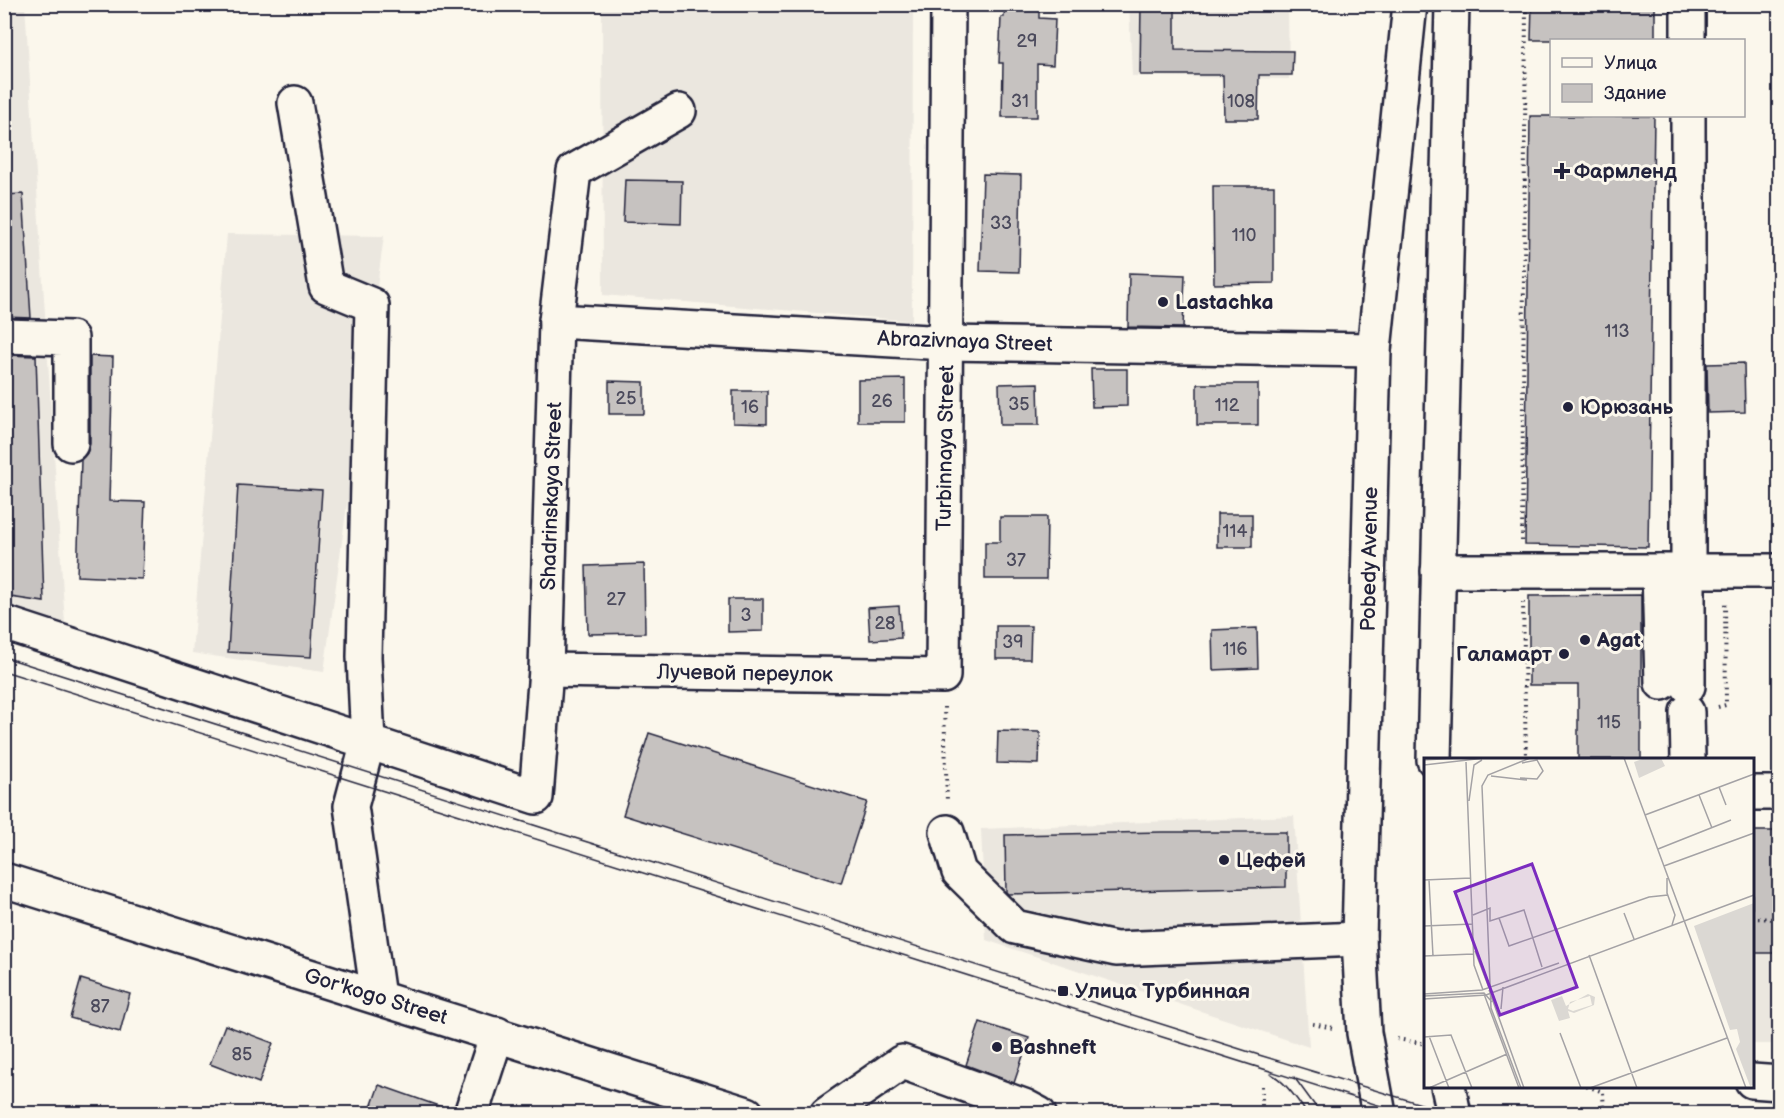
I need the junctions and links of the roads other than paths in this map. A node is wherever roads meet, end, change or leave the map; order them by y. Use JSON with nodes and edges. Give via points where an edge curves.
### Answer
{"nodes":[{"id":1,"x":948,"y":4,"type":"edge"},
{"id":2,"x":1410,"y":4,"type":"edge"},
{"id":3,"x":1452,"y":4,"type":"edge"},
{"id":4,"x":1688,"y":4,"type":"edge"},
{"id":5,"x":1688,"y":39,"type":"edge"},
{"id":6,"x":295,"y":103,"type":"dead end"},
{"id":7,"x":679,"y":111,"type":"dead end"},
{"id":8,"x":1688,"y":117,"type":"edge"},
{"id":9,"x":556,"y":321,"type":"junction"},
{"id":10,"x":4,"y":336,"type":"edge"},
{"id":11,"x":946,"y":343,"type":"junction"},
{"id":12,"x":1374,"y":350,"type":"junction"},
{"id":13,"x":71,"y":444,"type":"dead end"},
{"id":14,"x":1673,"y":570,"type":"junction"},
{"id":15,"x":1438,"y":571,"type":"junction"},
{"id":16,"x":1779,"y":571,"type":"edge"},
{"id":17,"x":4,"y":623,"type":"edge"},
{"id":18,"x":546,"y":670,"type":"junction"},
{"id":19,"x":943,"y":676,"type":"joint"},
{"id":20,"x":368,"y":742,"type":"junction"},
{"id":21,"x":1434,"y":758,"type":"edge"},
{"id":22,"x":1688,"y":758,"type":"edge"},
{"id":23,"x":1754,"y":793,"type":"edge"},
{"id":24,"x":1779,"y":793,"type":"edge"},
{"id":25,"x":947,"y":832,"type":"road end"},
{"id":26,"x":4,"y":880,"type":"edge"},
{"id":27,"x":1359,"y":939,"type":"junction"},
{"id":28,"x":378,"y":997,"type":"junction"},
{"id":29,"x":497,"y":1034,"type":"junction"},
{"id":30,"x":1754,"y":1081,"type":"edge"},
{"id":31,"x":1779,"y":1083,"type":"edge"},
{"id":32,"x":1448,"y":1088,"type":"edge"},
{"id":33,"x":471,"y":1113,"type":"edge"},
{"id":34,"x":747,"y":1113,"type":"edge"},
{"id":35,"x":827,"y":1113,"type":"edge"},
{"id":36,"x":1040,"y":1113,"type":"edge"},
{"id":37,"x":1379,"y":1113,"type":"edge"},
{"id":38,"x":1454,"y":1113,"type":"edge"}],
"edges":[{"from":1,"to":11,"type":"street","name":"Turbinnaya Street"},
{"from":2,"to":12,"type":"street","name":"Pobedy Avenue"},
{"from":3,"to":15,"type":"street"},
{"from":4,"to":5,"type":"street"},
{"from":6,"to":20,"type":"street","via":[[326,286],[372,305],[364,657]]},
{"from":7,"to":9,"type":"street","name":"Shadrinskaya Street","via":[[574,171]]},
{"from":8,"to":14,"type":"street"},
{"from":9,"to":11,"type":"street","name":"Abrazivnaya Street"},
{"from":9,"to":18,"type":"street","name":"Shadrinskaya Street"},
{"from":10,"to":13,"type":"street","via":[[71,338]]},
{"from":11,"to":12,"type":"street","name":"Abrazivnaya Street"},
{"from":11,"to":19,"type":"street","name":"Turbinnaya Street"},
{"from":12,"to":27,"type":"street","name":"Pobedy Avenue"},
{"from":14,"to":15,"type":"street"},
{"from":14,"to":16,"type":"street"},
{"from":14,"to":22,"type":"street","via":[[1679,694]]},
{"from":15,"to":21,"type":"street"},
{"from":17,"to":20,"type":"street"},
{"from":18,"to":19,"type":"street","name":"Лучевой переулок"},
{"from":18,"to":20,"type":"street","name":"Shadrinskaya Street","via":[[536,797]]},
{"from":20,"to":28,"type":"street","via":[[351,806]]},
{"from":23,"to":24,"type":"street"},
{"from":25,"to":27,"type":"street","via":[[959,872],[1016,927],[1116,949]]},
{"from":26,"to":28,"type":"street","name":"Gor'kogo Street"},
{"from":27,"to":37,"type":"street","name":"Pobedy Avenue","via":[[1364,1033]]},
{"from":28,"to":29,"type":"street","name":"Gor'kogo Street"},
{"from":29,"to":33,"type":"street"},
{"from":29,"to":34,"type":"street","name":"Gor'kogo Street"},
{"from":30,"to":31,"type":"street"},
{"from":32,"to":38,"type":"street"},
{"from":35,"to":36,"type":"street","via":[[902,1062]]}]}
